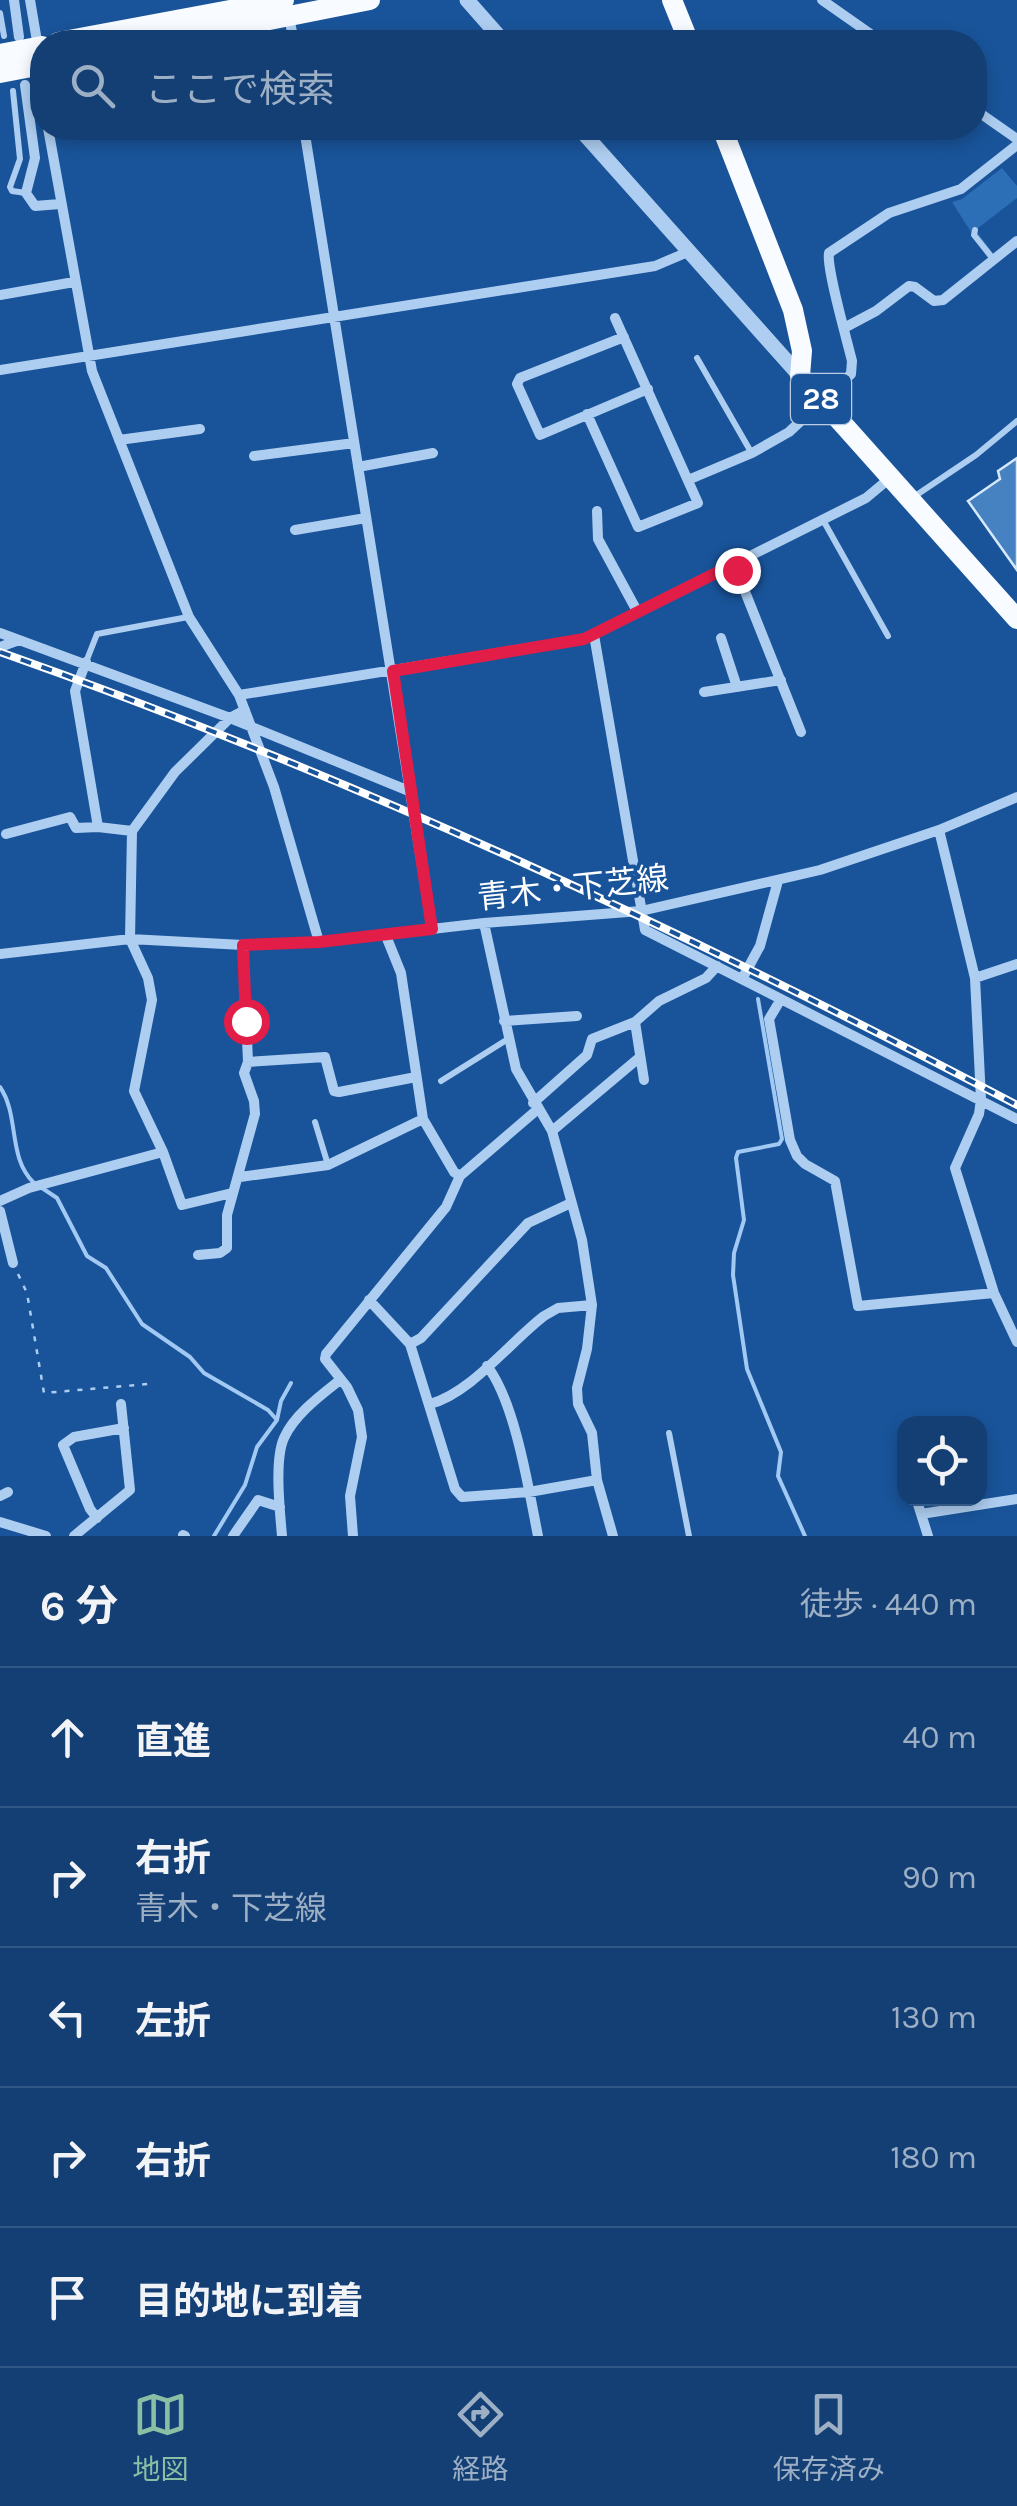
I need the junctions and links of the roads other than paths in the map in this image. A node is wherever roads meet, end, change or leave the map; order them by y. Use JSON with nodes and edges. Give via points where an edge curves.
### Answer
{"nodes":[{"id":1,"x":14,"y":0,"type":"edge"},
{"id":2,"x":30,"y":0,"type":"edge"},
{"id":3,"x":370,"y":0,"type":"edge"},
{"id":4,"x":467,"y":0,"type":"edge"},
{"id":5,"x":672,"y":0,"type":"edge"},
{"id":6,"x":822,"y":0,"type":"edge"},
{"id":7,"x":286,"y":8,"type":"edge"},
{"id":8,"x":0,"y":12,"type":"edge"},
{"id":9,"x":36,"y":30,"type":"edge"},
{"id":10,"x":157,"y":30,"type":"edge"},
{"id":11,"x":203,"y":30,"type":"edge"},
{"id":12,"x":493,"y":30,"type":"edge"},
{"id":13,"x":684,"y":30,"type":"edge"},
{"id":14,"x":865,"y":30,"type":"edge"},
{"id":15,"x":30,"y":31,"type":"edge"},
{"id":16,"x":2,"y":45,"type":"edge"},
{"id":17,"x":30,"y":49,"type":"edge"},
{"id":18,"x":30,"y":56,"type":"edge"},
{"id":19,"x":0,"y":73,"type":"edge"},
{"id":20,"x":26,"y":85,"type":"dead end"},
{"id":21,"x":13,"y":91,"type":"dead end"},
{"id":22,"x":30,"y":114,"type":"edge"},
{"id":23,"x":987,"y":119,"type":"edge"},
{"id":24,"x":34,"y":140,"type":"edge"},
{"id":25,"x":52,"y":140,"type":"edge"},
{"id":26,"x":306,"y":140,"type":"edge"},
{"id":27,"x":590,"y":140,"type":"edge"},
{"id":28,"x":727,"y":140,"type":"edge"},
{"id":29,"x":1017,"y":142,"type":"edge"},
{"id":30,"x":26,"y":192,"type":"junction"},
{"id":31,"x":60,"y":204,"type":"junction"},
{"id":32,"x":975,"y":230,"type":"dead end"},
{"id":33,"x":1017,"y":241,"type":"edge"},
{"id":34,"x":688,"y":252,"type":"junction"},
{"id":35,"x":994,"y":260,"type":"junction"},
{"id":36,"x":74,"y":282,"type":"junction"},
{"id":37,"x":0,"y":295,"type":"edge"},
{"id":38,"x":334,"y":317,"type":"junction"},
{"id":39,"x":615,"y":318,"type":"dead end"},
{"id":40,"x":844,"y":328,"type":"junction"},
{"id":41,"x":624,"y":337,"type":"junction"},
{"id":42,"x":88,"y":356,"type":"junction"},
{"id":43,"x":697,"y":358,"type":"dead end"},
{"id":44,"x":0,"y":370,"type":"edge"},
{"id":45,"x":800,"y":376,"type":"junction"},
{"id":46,"x":648,"y":389,"type":"junction"},
{"id":47,"x":823,"y":402,"type":"junction"},
{"id":48,"x":587,"y":414,"type":"junction"},
{"id":49,"x":1017,"y":422,"type":"edge"},
{"id":50,"x":200,"y":429,"type":"dead end"},
{"id":51,"x":119,"y":440,"type":"junction"},
{"id":52,"x":354,"y":443,"type":"junction"},
{"id":53,"x":433,"y":453,"type":"dead end"},
{"id":54,"x":752,"y":453,"type":"junction"},
{"id":55,"x":254,"y":456,"type":"dead end"},
{"id":56,"x":358,"y":467,"type":"junction"},
{"id":57,"x":890,"y":478,"type":"junction"},
{"id":58,"x":688,"y":480,"type":"junction"},
{"id":59,"x":910,"y":500,"type":"junction"},
{"id":60,"x":597,"y":511,"type":"dead end"},
{"id":61,"x":366,"y":518,"type":"junction"},
{"id":62,"x":822,"y":520,"type":"junction"},
{"id":63,"x":296,"y":530,"type":"dead end"},
{"id":64,"x":734,"y":564,"type":"junction"},
{"id":65,"x":637,"y":611,"type":"junction"},
{"id":66,"x":189,"y":617,"type":"junction"},
{"id":67,"x":1017,"y":618,"type":"edge"},
{"id":68,"x":0,"y":633,"type":"edge"},
{"id":69,"x":594,"y":635,"type":"junction"},
{"id":70,"x":888,"y":636,"type":"dead end"},
{"id":71,"x":721,"y":638,"type":"dead end"},
{"id":72,"x":20,"y":640,"type":"junction"},
{"id":73,"x":0,"y":646,"type":"edge"},
{"id":74,"x":86,"y":662,"type":"junction"},
{"id":75,"x":393,"y":671,"type":"junction"},
{"id":76,"x":780,"y":680,"type":"junction"},
{"id":77,"x":737,"y":687,"type":"junction"},
{"id":78,"x":704,"y":692,"type":"dead end"},
{"id":79,"x":239,"y":694,"type":"junction"},
{"id":80,"x":245,"y":710,"type":"junction"},
{"id":81,"x":230,"y":718,"type":"junction"},
{"id":82,"x":250,"y":726,"type":"junction"},
{"id":83,"x":801,"y":732,"type":"dead end"},
{"id":84,"x":409,"y":791,"type":"junction"},
{"id":85,"x":1017,"y":797,"type":"edge"},
{"id":86,"x":98,"y":828,"type":"junction"},
{"id":87,"x":939,"y":830,"type":"junction"},
{"id":88,"x":132,"y":831,"type":"junction"},
{"id":89,"x":6,"y":834,"type":"dead end"},
{"id":90,"x":778,"y":881,"type":"junction"},
{"id":91,"x":642,"y":911,"type":"junction"},
{"id":92,"x":484,"y":923,"type":"junction"},
{"id":93,"x":432,"y":929,"type":"junction"},
{"id":94,"x":386,"y":936,"type":"junction"},
{"id":95,"x":130,"y":939,"type":"junction"},
{"id":96,"x":319,"y":942,"type":"junction"},
{"id":97,"x":243,"y":945,"type":"junction"},
{"id":98,"x":0,"y":954,"type":"edge"},
{"id":99,"x":1017,"y":964,"type":"edge"},
{"id":100,"x":717,"y":966,"type":"junction"},
{"id":101,"x":742,"y":978,"type":"junction"},
{"id":102,"x":975,"y":978,"type":"junction"},
{"id":103,"x":781,"y":999,"type":"junction"},
{"id":104,"x":577,"y":1016,"type":"dead end"},
{"id":105,"x":504,"y":1022,"type":"junction"},
{"id":106,"x":634,"y":1022,"type":"junction"},
{"id":107,"x":508,"y":1039,"type":"junction"},
{"id":108,"x":640,"y":1057,"type":"junction"},
{"id":109,"x":248,"y":1062,"type":"junction"},
{"id":110,"x":416,"y":1077,"type":"junction"},
{"id":111,"x":644,"y":1080,"type":"dead end"},
{"id":112,"x":440,"y":1081,"type":"dead end"},
{"id":113,"x":981,"y":1100,"type":"junction"},
{"id":114,"x":536,"y":1106,"type":"junction"},
{"id":115,"x":423,"y":1119,"type":"junction"},
{"id":116,"x":1017,"y":1119,"type":"edge"},
{"id":117,"x":315,"y":1122,"type":"dead end"},
{"id":118,"x":552,"y":1131,"type":"junction"},
{"id":119,"x":163,"y":1152,"type":"junction"},
{"id":120,"x":328,"y":1165,"type":"junction"},
{"id":121,"x":460,"y":1176,"type":"junction"},
{"id":122,"x":240,"y":1177,"type":"junction"},
{"id":123,"x":232,"y":1193,"type":"junction"},
{"id":124,"x":0,"y":1201,"type":"edge"},
{"id":125,"x":571,"y":1203,"type":"junction"},
{"id":126,"x":0,"y":1211,"type":"edge"},
{"id":127,"x":198,"y":1255,"type":"dead end"},
{"id":128,"x":13,"y":1263,"type":"road end"},
{"id":129,"x":994,"y":1294,"type":"junction"},
{"id":130,"x":369,"y":1300,"type":"junction"},
{"id":131,"x":592,"y":1305,"type":"junction"},
{"id":132,"x":1017,"y":1313,"type":"edge"},
{"id":133,"x":1005,"y":1319,"type":"junction"},
{"id":134,"x":1017,"y":1342,"type":"edge"},
{"id":135,"x":410,"y":1344,"type":"junction"},
{"id":136,"x":487,"y":1366,"type":"junction"},
{"id":137,"x":340,"y":1380,"type":"junction"},
{"id":138,"x":121,"y":1404,"type":"dead end"},
{"id":139,"x":430,"y":1404,"type":"junction"},
{"id":140,"x":124,"y":1428,"type":"junction"},
{"id":141,"x":669,"y":1434,"type":"dead end"},
{"id":142,"x":597,"y":1480,"type":"junction"},
{"id":143,"x":529,"y":1492,"type":"junction"},
{"id":144,"x":1017,"y":1499,"type":"edge"},
{"id":145,"x":280,"y":1506,"type":"junction"},
{"id":146,"x":919,"y":1506,"type":"edge"},
{"id":147,"x":922,"y":1514,"type":"junction"},
{"id":148,"x":98,"y":1518,"type":"junction"},
{"id":149,"x":0,"y":1522,"type":"edge"},
{"id":150,"x":46,"y":1536,"type":"edge"},
{"id":151,"x":74,"y":1536,"type":"edge"},
{"id":152,"x":234,"y":1536,"type":"edge"},
{"id":153,"x":282,"y":1536,"type":"edge"},
{"id":154,"x":354,"y":1536,"type":"edge"},
{"id":155,"x":538,"y":1536,"type":"edge"},
{"id":156,"x":613,"y":1536,"type":"edge"},
{"id":157,"x":688,"y":1536,"type":"edge"},
{"id":158,"x":928,"y":1536,"type":"edge"}],
"edges":[{"from":1,"to":15,"type":"street"},
{"from":2,"to":9,"type":"street"},
{"from":3,"to":7,"type":"main road"},
{"from":4,"to":12,"type":"street"},
{"from":5,"to":13,"type":"main road"},
{"from":6,"to":14,"type":"street"},
{"from":7,"to":10,"type":"main road"},
{"from":7,"to":11,"type":"main road"},
{"from":8,"to":16,"type":"lane"},
{"from":16,"to":17,"type":"main road"},
{"from":18,"to":19,"type":"main road"},
{"from":20,"to":22,"type":"street"},
{"from":21,"to":30,"type":"lane","via":[[20,160],[10,188]]},
{"from":23,"to":29,"type":"street"},
{"from":24,"to":30,"type":"street","via":[[36,158]]},
{"from":25,"to":31,"type":"street"},
{"from":26,"to":38,"type":"street"},
{"from":27,"to":34,"type":"street"},
{"from":28,"to":45,"type":"main road","number":"28","via":[[794,310]]},
{"from":29,"to":40,"type":"street","via":[[961,189],[888,213],[829,252],[826,266]]},
{"from":30,"to":31,"type":"street","via":[[35,206]]},
{"from":31,"to":36,"type":"street"},
{"from":32,"to":35,"type":"lane"},
{"from":33,"to":35,"type":"street"},
{"from":34,"to":38,"type":"street","via":[[656,266]]},
{"from":34,"to":45,"type":"street"},
{"from":35,"to":40,"type":"street","via":[[943,300],[908,286]]},
{"from":36,"to":37,"type":"street"},
{"from":36,"to":42,"type":"street"},
{"from":38,"to":42,"type":"street"},
{"from":38,"to":52,"type":"street"},
{"from":39,"to":41,"type":"street"},
{"from":40,"to":47,"type":"street","via":[[851,374]]},
{"from":41,"to":46,"type":"street"},
{"from":41,"to":48,"type":"street","via":[[517,384],[540,435]]},
{"from":42,"to":44,"type":"street"},
{"from":42,"to":51,"type":"street"},
{"from":43,"to":54,"type":"lane"},
{"from":45,"to":47,"type":"main road","number":"28"},
{"from":46,"to":48,"type":"street"},
{"from":46,"to":58,"type":"street"},
{"from":47,"to":54,"type":"street"},
{"from":47,"to":57,"type":"main road","number":"28"},
{"from":48,"to":58,"type":"street","via":[[638,527],[698,502]]},
{"from":49,"to":59,"type":"lane"},
{"from":50,"to":51,"type":"street"},
{"from":51,"to":66,"type":"street"},
{"from":52,"to":55,"type":"street"},
{"from":52,"to":56,"type":"street"},
{"from":53,"to":56,"type":"street"},
{"from":54,"to":58,"type":"street"},
{"from":56,"to":61,"type":"street"},
{"from":57,"to":59,"type":"main road","number":"28"},
{"from":57,"to":62,"type":"street"},
{"from":59,"to":67,"type":"main road","number":"28"},
{"from":60,"to":65,"type":"street","via":[[598,539]]},
{"from":61,"to":63,"type":"street"},
{"from":61,"to":75,"type":"street"},
{"from":62,"to":64,"type":"street"},
{"from":62,"to":70,"type":"lane"},
{"from":64,"to":65,"type":"street"},
{"from":64,"to":76,"type":"street"},
{"from":65,"to":69,"type":"street"},
{"from":66,"to":74,"type":"lane","via":[[97,634]]},
{"from":66,"to":79,"type":"street"},
{"from":68,"to":72,"type":"street"},
{"from":69,"to":75,"type":"street"},
{"from":69,"to":91,"type":"street"},
{"from":71,"to":77,"type":"street"},
{"from":72,"to":73,"type":"street"},
{"from":72,"to":74,"type":"street"},
{"from":74,"to":81,"type":"street"},
{"from":74,"to":86,"type":"street","via":[[74,691]]},
{"from":75,"to":79,"type":"street"},
{"from":75,"to":84,"type":"street"},
{"from":76,"to":77,"type":"street"},
{"from":76,"to":83,"type":"street"},
{"from":77,"to":78,"type":"street"},
{"from":79,"to":80,"type":"street"},
{"from":80,"to":81,"type":"street"},
{"from":80,"to":82,"type":"street"},
{"from":81,"to":82,"type":"street"},
{"from":81,"to":88,"type":"street","via":[[175,772]]},
{"from":82,"to":84,"type":"street"},
{"from":82,"to":96,"type":"street"},
{"from":84,"to":93,"type":"street"},
{"from":85,"to":87,"type":"street","name":"青木・下芝線"},
{"from":86,"to":88,"type":"street"},
{"from":86,"to":89,"type":"street","via":[[76,828],[70,817]]},
{"from":87,"to":90,"type":"street","name":"青木・下芝線"},
{"from":87,"to":102,"type":"street"},
{"from":88,"to":95,"type":"street"},
{"from":90,"to":91,"type":"street","name":"青木・下芝線"},
{"from":90,"to":101,"type":"street","via":[[760,946]]},
{"from":91,"to":92,"type":"street","name":"青木・下芝線"},
{"from":91,"to":100,"type":"street","via":[[645,930]]},
{"from":92,"to":93,"type":"street","name":"青木・下芝線"},
{"from":92,"to":105,"type":"street"},
{"from":93,"to":94,"type":"street","name":"青木・下芝線"},
{"from":94,"to":96,"type":"street","name":"青木・下芝線"},
{"from":94,"to":110,"type":"street","via":[[401,973]]},
{"from":95,"to":97,"type":"street","name":"青木・下芝線"},
{"from":95,"to":98,"type":"street","name":"青木・下芝線"},
{"from":95,"to":119,"type":"street","via":[[152,1000],[134,1090]]},
{"from":96,"to":97,"type":"street","name":"青木・下芝線"},
{"from":97,"to":109,"type":"street"},
{"from":99,"to":102,"type":"street"},
{"from":100,"to":101,"type":"street"},
{"from":100,"to":106,"type":"street"},
{"from":101,"to":103,"type":"street"},
{"from":102,"to":113,"type":"street"},
{"from":103,"to":113,"type":"street"},
{"from":103,"to":129,"type":"street","via":[[770,1019],[790,1140],[797,1156],[835,1181],[858,1306]]},
{"from":104,"to":105,"type":"street"},
{"from":105,"to":107,"type":"street"},
{"from":106,"to":108,"type":"street"},
{"from":106,"to":114,"type":"street","via":[[592,1039],[586,1056]]},
{"from":107,"to":112,"type":"lane"},
{"from":107,"to":114,"type":"street"},
{"from":108,"to":111,"type":"street"},
{"from":108,"to":118,"type":"street"},
{"from":109,"to":110,"type":"street","via":[[324,1056],[330,1084],[339,1092]]},
{"from":109,"to":122,"type":"street","via":[[244,1073],[256,1114]]},
{"from":110,"to":115,"type":"street"},
{"from":113,"to":116,"type":"street"},
{"from":113,"to":129,"type":"street","via":[[955,1168]]},
{"from":114,"to":118,"type":"street"},
{"from":114,"to":121,"type":"street"},
{"from":115,"to":120,"type":"street"},
{"from":115,"to":121,"type":"street"},
{"from":117,"to":120,"type":"lane"},
{"from":118,"to":125,"type":"street"},
{"from":119,"to":123,"type":"street","via":[[182,1205]]},
{"from":119,"to":124,"type":"street"},
{"from":120,"to":122,"type":"street"},
{"from":121,"to":130,"type":"street","via":[[446,1207]]},
{"from":122,"to":123,"type":"street"},
{"from":123,"to":127,"type":"street","via":[[226,1248]]},
{"from":125,"to":131,"type":"street"},
{"from":125,"to":135,"type":"street","via":[[528,1224]]},
{"from":126,"to":128,"type":"street"},
{"from":129,"to":133,"type":"street"},
{"from":130,"to":135,"type":"street"},
{"from":130,"to":137,"type":"street","via":[[324,1358]]},
{"from":131,"to":136,"type":"street","via":[[544,1316]]},
{"from":131,"to":142,"type":"street","via":[[577,1388],[592,1432]]},
{"from":132,"to":133,"type":"street"},
{"from":133,"to":134,"type":"street"},
{"from":135,"to":139,"type":"street"},
{"from":136,"to":139,"type":"street"},
{"from":136,"to":143,"type":"street","via":[[512,1425]]},
{"from":137,"to":145,"type":"street","via":[[284,1438]]},
{"from":137,"to":154,"type":"street","via":[[358,1410],[362,1437],[350,1496]]},
{"from":138,"to":140,"type":"street"},
{"from":139,"to":143,"type":"street","via":[[458,1494],[469,1499]]},
{"from":140,"to":148,"type":"street","via":[[130,1490]]},
{"from":140,"to":148,"type":"street","via":[[63,1445]]},
{"from":141,"to":157,"type":"lane"},
{"from":142,"to":143,"type":"street"},
{"from":142,"to":156,"type":"street"},
{"from":143,"to":155,"type":"street"},
{"from":144,"to":147,"type":"street"},
{"from":145,"to":152,"type":"street","via":[[258,1500]]},
{"from":145,"to":153,"type":"street"},
{"from":146,"to":147,"type":"street"},
{"from":147,"to":158,"type":"street"},
{"from":148,"to":151,"type":"street"},
{"from":149,"to":150,"type":"street"}]}
